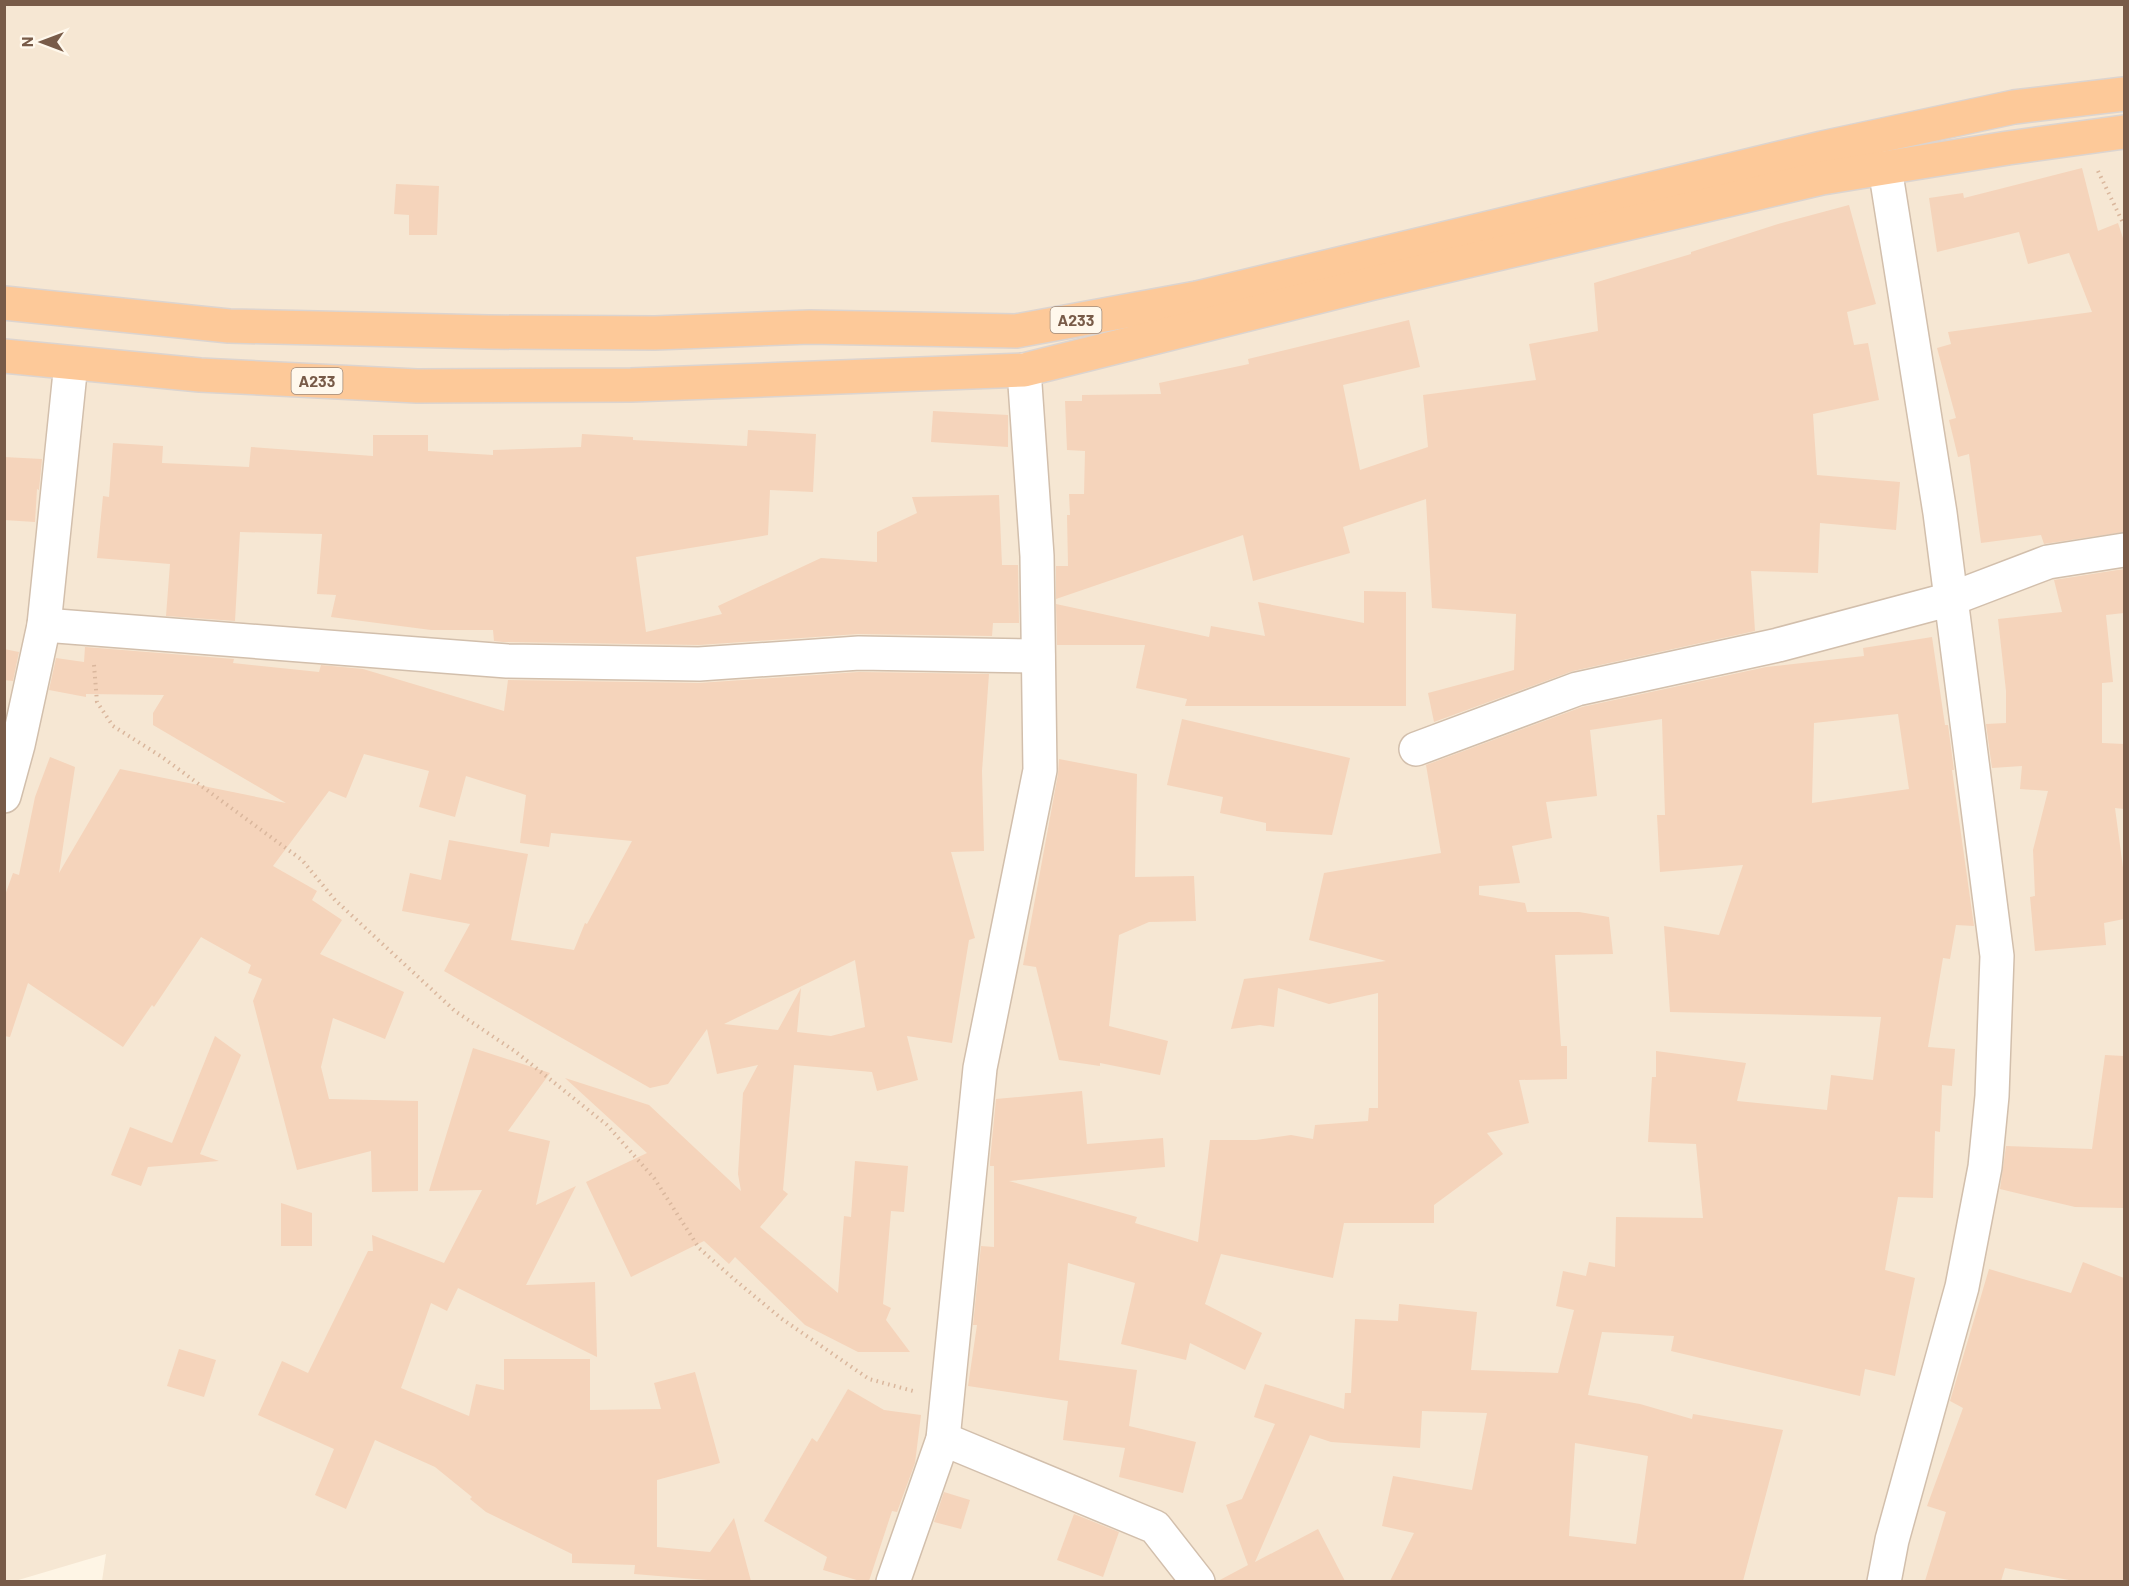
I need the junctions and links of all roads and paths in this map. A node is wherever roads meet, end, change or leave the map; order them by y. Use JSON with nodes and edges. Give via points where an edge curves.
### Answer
{"nodes":[{"id":1,"x":2124,"y":94,"type":"edge"},
{"id":2,"x":2124,"y":132,"type":"edge"},
{"id":3,"x":2084,"y":137,"type":"junction"},
{"id":4,"x":1884,"y":168,"type":"junction"},
{"id":5,"x":2124,"y":225,"type":"edge"},
{"id":6,"x":4,"y":303,"type":"edge"},
{"id":7,"x":4,"y":356,"type":"edge"},
{"id":8,"x":71,"y":363,"type":"junction"},
{"id":9,"x":1024,"y":370,"type":"junction"},
{"id":10,"x":2124,"y":550,"type":"edge"},
{"id":11,"x":1951,"y":599,"type":"junction"},
{"id":12,"x":44,"y":625,"type":"junction"},
{"id":13,"x":90,"y":628,"type":"junction"},
{"id":14,"x":1038,"y":656,"type":"junction"},
{"id":15,"x":1416,"y":749,"type":"dead end"},
{"id":16,"x":4,"y":796,"type":"edge"},
{"id":17,"x":947,"y":1400,"type":"junction"},
{"id":18,"x":943,"y":1439,"type":"junction"},
{"id":19,"x":893,"y":1581,"type":"edge"},
{"id":20,"x":1198,"y":1581,"type":"edge"},
{"id":21,"x":1884,"y":1581,"type":"edge"}],
"edges":[{"from":1,"to":6,"type":"highway","number":"A233","via":[[2014,107],[1867,138],[1197,298],[1017,331],[810,327],[655,333],[488,332],[229,326]]},
{"from":2,"to":3,"type":"highway","number":"A233"},
{"from":3,"to":4,"type":"highway","number":"A233"},
{"from":3,"to":5,"type":"path"},
{"from":4,"to":9,"type":"highway","number":"A233","via":[[1822,178],[1369,284]]},
{"from":4,"to":11,"type":"street"},
{"from":7,"to":8,"type":"highway","number":"A233"},
{"from":8,"to":9,"type":"highway","number":"A233","via":[[200,375],[417,386],[631,385]]},
{"from":8,"to":12,"type":"street"},
{"from":9,"to":14,"type":"street","via":[[1037,556]]},
{"from":10,"to":11,"type":"street","via":[[2048,562]]},
{"from":11,"to":15,"type":"street","via":[[1778,645],[1577,689]]},
{"from":11,"to":21,"type":"street","via":[[1997,956],[1992,1096],[1985,1167],[1962,1287]]},
{"from":12,"to":13,"type":"street"},
{"from":12,"to":16,"type":"street"},
{"from":13,"to":14,"type":"street","via":[[507,661],[699,664],[859,653]]},
{"from":13,"to":17,"type":"path","via":[[97,702],[113,726],[162,757],[302,860],[335,900],[455,1011],[516,1052],[607,1125],[654,1178],[699,1248],[782,1319],[870,1379]]},
{"from":14,"to":17,"type":"street","via":[[1040,770],[980,1068]]},
{"from":17,"to":18,"type":"street"},
{"from":18,"to":19,"type":"street"},
{"from":18,"to":20,"type":"street","via":[[1155,1527]]}]}
